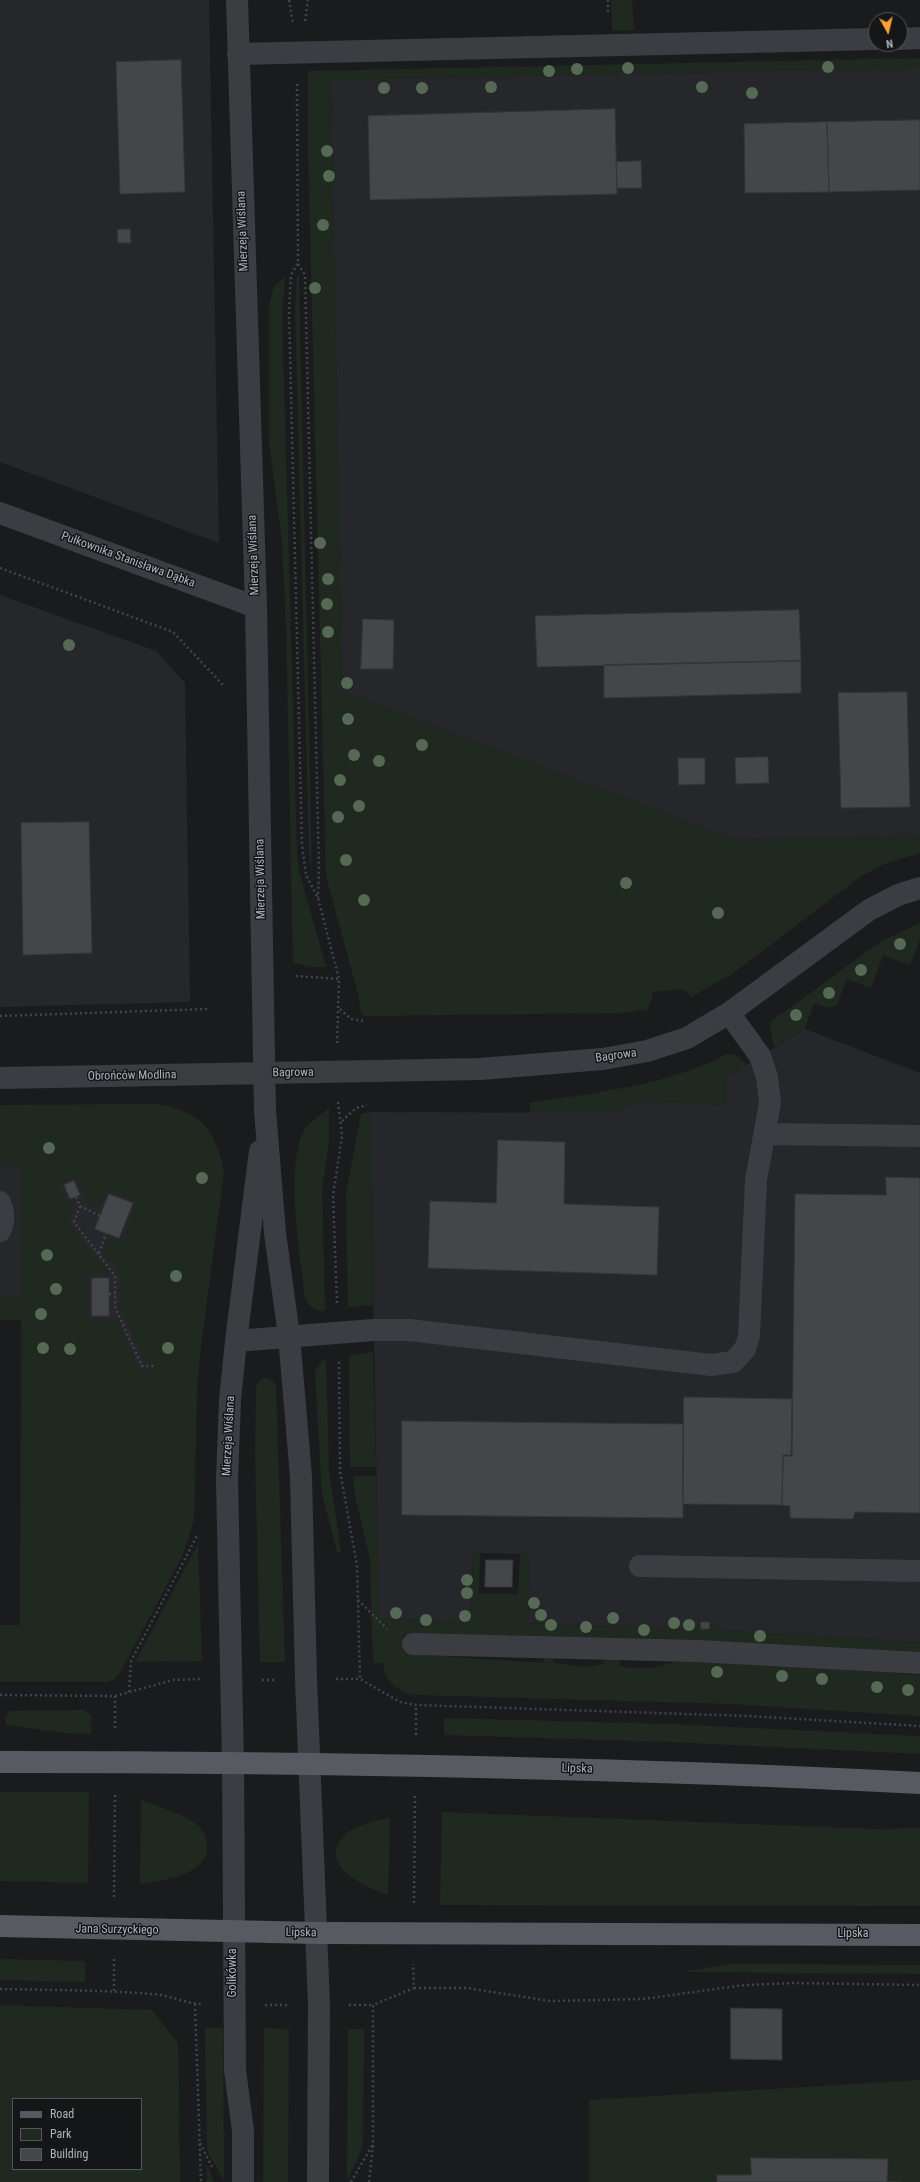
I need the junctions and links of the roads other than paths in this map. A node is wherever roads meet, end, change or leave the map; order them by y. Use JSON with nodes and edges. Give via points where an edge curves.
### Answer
{"nodes":[{"id":1,"x":237,"y":0,"type":"edge"},
{"id":2,"x":920,"y":38,"type":"edge"},
{"id":3,"x":868,"y":39,"type":"edge"},
{"id":4,"x":908,"y":39,"type":"edge"},
{"id":5,"x":238,"y":54,"type":"junction"},
{"id":6,"x":0,"y":513,"type":"edge"},
{"id":7,"x":256,"y":607,"type":"junction"},
{"id":8,"x":920,"y":888,"type":"edge"},
{"id":9,"x":729,"y":1013,"type":"junction"},
{"id":10,"x":265,"y":1074,"type":"junction"},
{"id":11,"x":0,"y":1078,"type":"edge"},
{"id":12,"x":265,"y":1110,"type":"junction"},
{"id":13,"x":766,"y":1134,"type":"junction"},
{"id":14,"x":920,"y":1136,"type":"edge"},
{"id":15,"x":0,"y":1204,"type":"edge"},
{"id":16,"x":0,"y":1231,"type":"edge"},
{"id":17,"x":290,"y":1336,"type":"junction"},
{"id":18,"x":236,"y":1341,"type":"junction"},
{"id":19,"x":640,"y":1566,"type":"dead end"},
{"id":20,"x":920,"y":1571,"type":"edge"},
{"id":21,"x":413,"y":1644,"type":"road end"},
{"id":22,"x":920,"y":1663,"type":"edge"},
{"id":23,"x":0,"y":1762,"type":"edge"},
{"id":24,"x":233,"y":1763,"type":"junction"},
{"id":25,"x":310,"y":1763,"type":"junction"},
{"id":26,"x":920,"y":1783,"type":"edge"},
{"id":27,"x":0,"y":1926,"type":"edge"},
{"id":28,"x":233,"y":1932,"type":"junction"},
{"id":29,"x":317,"y":1933,"type":"junction"},
{"id":30,"x":920,"y":1934,"type":"edge"},
{"id":31,"x":243,"y":2182,"type":"edge"},
{"id":32,"x":318,"y":2182,"type":"edge"}],
"edges":[{"from":1,"to":5,"type":"street","name":"Mierzeja Wiślana"},
{"from":2,"to":4,"type":"street"},
{"from":3,"to":5,"type":"street"},
{"from":5,"to":7,"type":"street","name":"Mierzeja Wiślana"},
{"from":6,"to":7,"type":"street","name":"Pułkownika Stanisława Dąbka"},
{"from":7,"to":10,"type":"street","name":"Mierzeja Wiślana"},
{"from":8,"to":9,"type":"street","name":"Bagrowa","via":[[898,895],[868,910]]},
{"from":9,"to":10,"type":"street","name":"Bagrowa","via":[[687,1038],[647,1051],[603,1059],[480,1069]]},
{"from":9,"to":13,"type":"street","via":[[760,1056],[767,1077],[770,1103]]},
{"from":10,"to":11,"type":"street","name":"Obrońców Modlina"},
{"from":10,"to":12,"type":"street","name":"Mierzeja Wiślana"},
{"from":12,"to":17,"type":"street","name":"Mierzeja Wiślana","via":[[275,1233]]},
{"from":12,"to":18,"type":"street","name":"Mierzeja Wiślana"},
{"from":13,"to":14,"type":"street"},
{"from":13,"to":17,"type":"street","via":[[756,1180],[749,1336],[745,1349],[733,1362],[711,1365],[409,1330]]},
{"from":15,"to":16,"type":"street","via":[[4,1214]]},
{"from":17,"to":18,"type":"street"},
{"from":17,"to":25,"type":"street","name":"Mierzeja Wiślana","via":[[301,1477]]},
{"from":18,"to":24,"type":"street","name":"Mierzeja Wiślana","via":[[230,1400],[227,1480]]},
{"from":19,"to":20,"type":"street"},
{"from":21,"to":22,"type":"street","via":[[697,1651]]},
{"from":23,"to":24,"type":"main road"},
{"from":24,"to":25,"type":"main road","name":"Lipska"},
{"from":24,"to":28,"type":"street","name":"Golikówka"},
{"from":25,"to":26,"type":"main road","name":"Lipska","via":[[705,1773]]},
{"from":25,"to":29,"type":"street"},
{"from":27,"to":28,"type":"main road","name":"Jana Surzyckiego"},
{"from":28,"to":29,"type":"main road","name":"Lipska"},
{"from":28,"to":31,"type":"street","name":"Golikówka","via":[[234,2070],[243,2130]]},
{"from":29,"to":30,"type":"main road","name":"Lipska"},
{"from":29,"to":32,"type":"street"}]}
